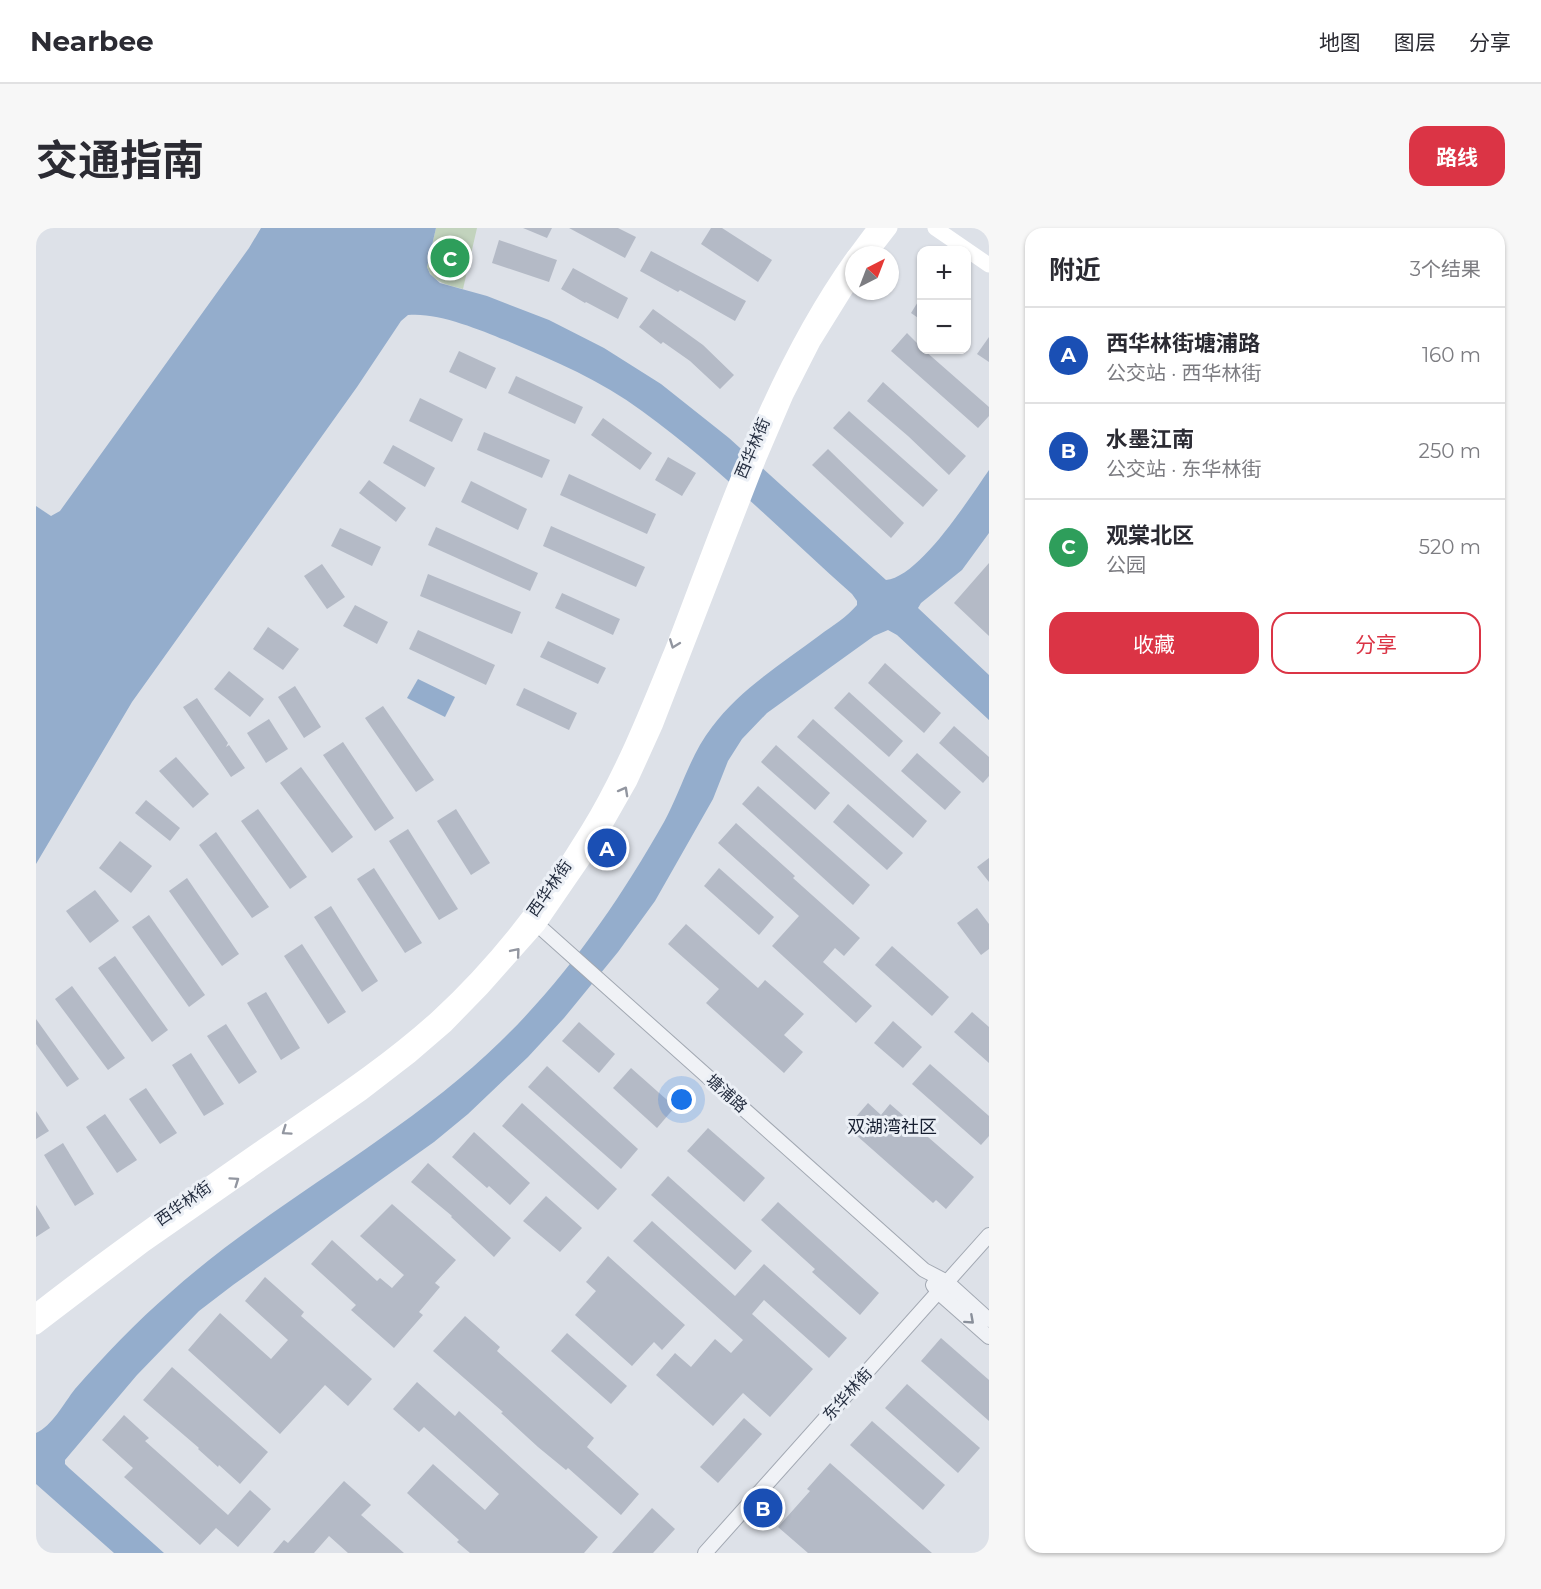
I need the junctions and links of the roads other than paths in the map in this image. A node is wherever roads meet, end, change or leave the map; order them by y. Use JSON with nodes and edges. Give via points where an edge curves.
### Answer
{"nodes":[{"id":1,"x":875,"y":228,"type":"edge"},
{"id":2,"x":890,"y":228,"type":"edge"},
{"id":3,"x":935,"y":228,"type":"edge"},
{"id":4,"x":861,"y":246,"type":"edge"},
{"id":5,"x":876,"y":246,"type":"edge"},
{"id":6,"x":989,"y":266,"type":"edge"},
{"id":7,"x":845,"y":268,"type":"edge"},
{"id":8,"x":845,"y":290,"type":"edge"},
{"id":9,"x":755,"y":455,"type":"junction"},
{"id":10,"x":533,"y":921,"type":"junction"},
{"id":11,"x":989,"y":1235,"type":"edge"},
{"id":12,"x":942,"y":1287,"type":"junction"},
{"id":13,"x":36,"y":1311,"type":"edge"},
{"id":14,"x":989,"y":1320,"type":"edge"},
{"id":15,"x":36,"y":1327,"type":"edge"},
{"id":16,"x":989,"y":1337,"type":"edge"},
{"id":17,"x":705,"y":1553,"type":"edge"}],
"edges":[{"from":1,"to":4,"type":"main road","name":"西华林街"},
{"from":2,"to":5,"type":"main road"},
{"from":3,"to":6,"type":"main road"},
{"from":7,"to":9,"type":"main road","name":"西华林街","via":[[777,388]]},
{"from":8,"to":9,"type":"main road","name":"西华林街","via":[[813,342]]},
{"from":9,"to":10,"type":"main road","name":"西华林街","via":[[620,772]]},
{"from":10,"to":12,"type":"street","name":"塘浦路"},
{"from":10,"to":13,"type":"main road","name":"西华林街","one_way":true,"via":[[403,1047]]},
{"from":15,"to":10,"type":"main road","name":"西华林街","one_way":true,"via":[[145,1244],[410,1056],[482,988]]},
{"from":11,"to":12,"type":"street","name":"东华林街"},
{"from":12,"to":14,"type":"street","name":"塘浦路"},
{"from":12,"to":16,"type":"street","name":"塘浦路","one_way":true},
{"from":12,"to":17,"type":"street","name":"东华林街"}]}
